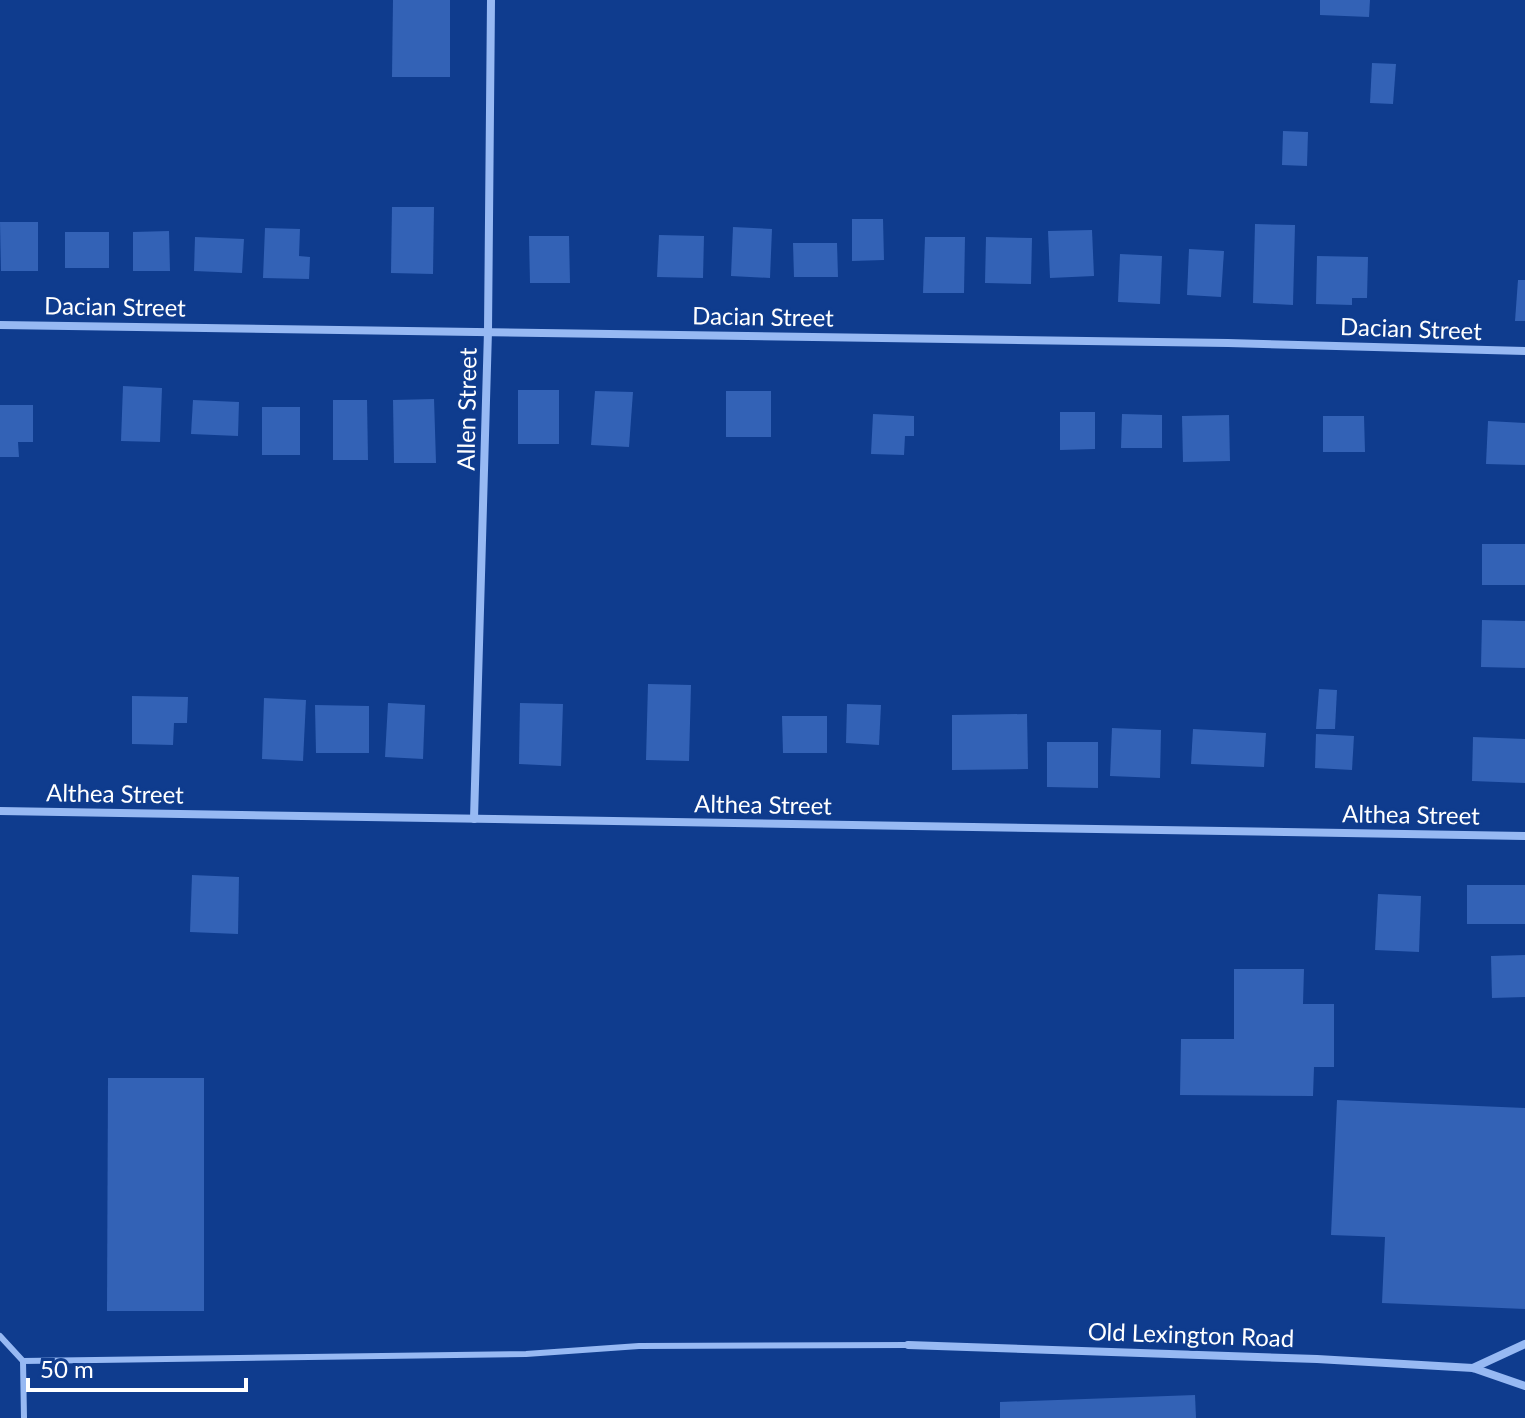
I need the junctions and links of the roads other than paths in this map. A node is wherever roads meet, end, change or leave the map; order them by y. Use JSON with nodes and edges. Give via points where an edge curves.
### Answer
{"nodes":[{"id":1,"x":491,"y":0,"type":"edge"},
{"id":2,"x":0,"y":325,"type":"edge"},
{"id":3,"x":488,"y":331,"type":"junction"},
{"id":4,"x":1525,"y":351,"type":"edge"},
{"id":5,"x":0,"y":811,"type":"edge"},
{"id":6,"x":474,"y":819,"type":"junction"},
{"id":7,"x":1525,"y":836,"type":"edge"},
{"id":8,"x":0,"y":1336,"type":"edge"},
{"id":9,"x":1525,"y":1344,"type":"edge"},
{"id":10,"x":908,"y":1345,"type":"joint"},
{"id":11,"x":23,"y":1361,"type":"junction"},
{"id":12,"x":1473,"y":1368,"type":"junction"},
{"id":13,"x":1525,"y":1386,"type":"edge"},
{"id":14,"x":24,"y":1418,"type":"edge"}],
"edges":[{"from":1,"to":3,"type":"street","name":"Allen Street"},
{"from":2,"to":3,"type":"street","name":"Dacian Street"},
{"from":3,"to":4,"type":"street","name":"Dacian Street"},
{"from":3,"to":6,"type":"street","name":"Allen Street"},
{"from":5,"to":6,"type":"street","name":"Althea Street"},
{"from":6,"to":7,"type":"street","name":"Althea Street"},
{"from":8,"to":11,"type":"lane"},
{"from":9,"to":12,"type":"street","name":"Old Lexington Road"},
{"from":10,"to":11,"type":"lane"},
{"from":10,"to":12,"type":"street","name":"Old Lexington Road"},
{"from":11,"to":14,"type":"lane"},
{"from":12,"to":13,"type":"street","name":"Old Lexington Road"}]}
